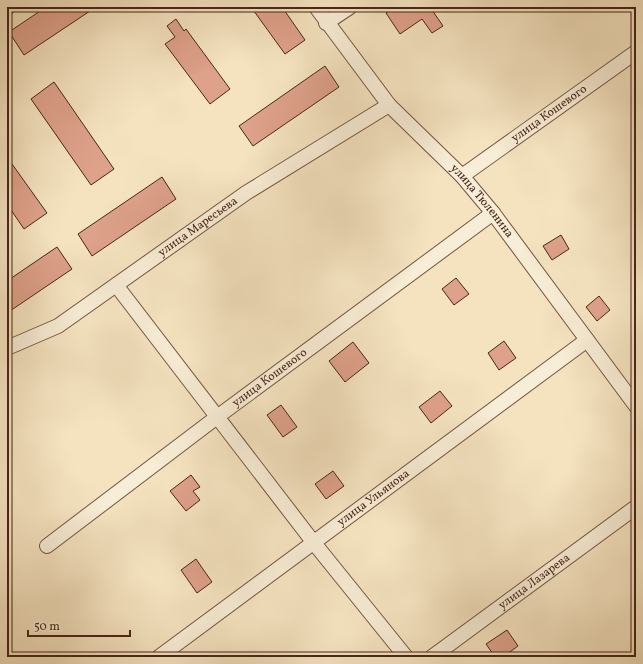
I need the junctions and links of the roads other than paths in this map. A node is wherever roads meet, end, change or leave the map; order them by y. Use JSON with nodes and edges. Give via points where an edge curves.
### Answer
{"nodes":[{"id":1,"x":316,"y":7,"type":"edge"},
{"id":2,"x":350,"y":7,"type":"edge"},
{"id":3,"x":326,"y":23,"type":"junction"},
{"id":4,"x":636,"y":52,"type":"edge"},
{"id":5,"x":389,"y":105,"type":"junction"},
{"id":6,"x":462,"y":176,"type":"junction"},
{"id":7,"x":493,"y":213,"type":"junction"},
{"id":8,"x":116,"y":285,"type":"junction"},
{"id":9,"x":587,"y":340,"type":"junction"},
{"id":10,"x":7,"y":348,"type":"edge"},
{"id":11,"x":636,"y":406,"type":"edge"},
{"id":12,"x":217,"y":417,"type":"junction"},
{"id":13,"x":636,"y":507,"type":"edge"},
{"id":14,"x":314,"y":543,"type":"junction"},
{"id":15,"x":47,"y":546,"type":"dead end"},
{"id":16,"x":159,"y":657,"type":"edge"},
{"id":17,"x":406,"y":657,"type":"edge"},
{"id":18,"x":432,"y":657,"type":"edge"}],
"edges":[{"from":1,"to":3,"type":"street","name":"улица Тюленина"},
{"from":2,"to":3,"type":"street"},
{"from":3,"to":5,"type":"street","name":"улица Тюленина"},
{"from":4,"to":6,"type":"street","name":"улица Кошевого"},
{"from":5,"to":6,"type":"street","name":"улица Тюленина"},
{"from":5,"to":8,"type":"street","name":"улица Маресьева","via":[[246,193]]},
{"from":6,"to":7,"type":"street","name":"улица Тюленина"},
{"from":7,"to":9,"type":"street","name":"улица Тюленина"},
{"from":7,"to":12,"type":"street","name":"улица Кошевого"},
{"from":8,"to":10,"type":"street","name":"улица Маресьева","via":[[58,326]]},
{"from":8,"to":12,"type":"street"},
{"from":9,"to":11,"type":"street","name":"улица Тюленина"},
{"from":9,"to":14,"type":"street","name":"улица Ульянова"},
{"from":12,"to":14,"type":"street"},
{"from":12,"to":15,"type":"street","name":"улица Кошевого"},
{"from":13,"to":18,"type":"street","name":"улица Лазарева"},
{"from":14,"to":16,"type":"street","name":"улица Ульянова"},
{"from":14,"to":17,"type":"street"}]}
